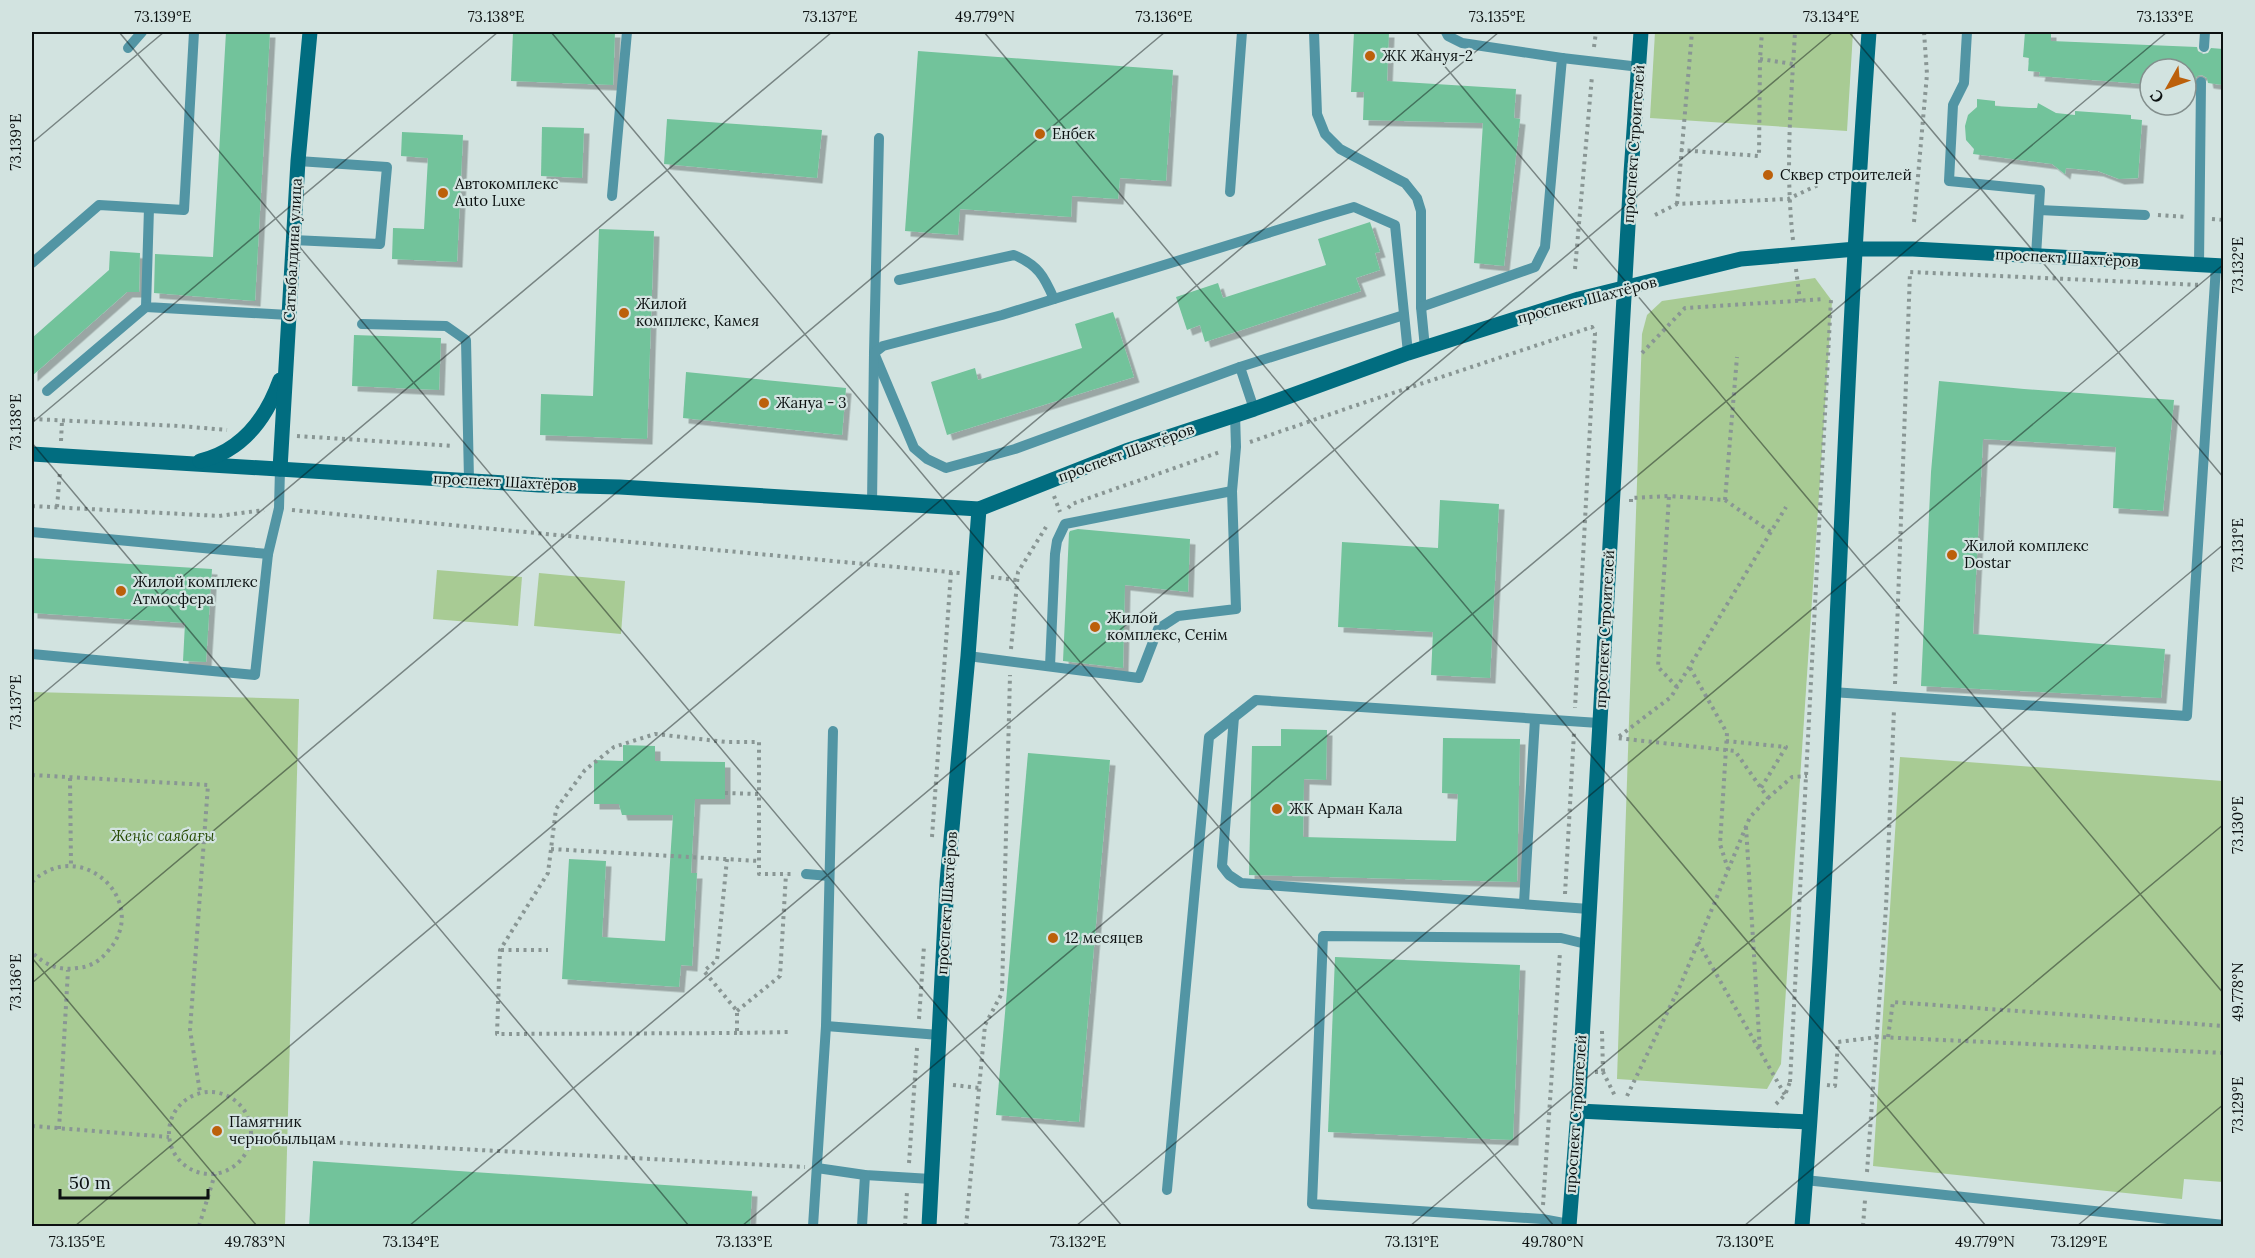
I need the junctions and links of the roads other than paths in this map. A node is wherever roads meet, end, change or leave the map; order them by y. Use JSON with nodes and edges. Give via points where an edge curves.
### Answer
{"nodes":[{"id":1,"x":142,"y":32,"type":"edge"},
{"id":2,"x":194,"y":32,"type":"edge"},
{"id":3,"x":310,"y":32,"type":"edge"},
{"id":4,"x":627,"y":32,"type":"edge"},
{"id":5,"x":1242,"y":32,"type":"edge"},
{"id":6,"x":1314,"y":32,"type":"edge"},
{"id":7,"x":1446,"y":32,"type":"edge"},
{"id":8,"x":1641,"y":32,"type":"edge"},
{"id":9,"x":1869,"y":32,"type":"edge"},
{"id":10,"x":1967,"y":32,"type":"edge"},
{"id":11,"x":2205,"y":32,"type":"edge"},
{"id":12,"x":2204,"y":47,"type":"dead end"},
{"id":13,"x":128,"y":48,"type":"dead end"},
{"id":14,"x":1562,"y":58,"type":"junction"},
{"id":15,"x":1640,"y":67,"type":"junction"},
{"id":16,"x":2201,"y":82,"type":"dead end"},
{"id":17,"x":879,"y":138,"type":"dead end"},
{"id":18,"x":298,"y":161,"type":"junction"},
{"id":19,"x":1230,"y":192,"type":"dead end"},
{"id":20,"x":612,"y":196,"type":"dead end"},
{"id":21,"x":149,"y":208,"type":"junction"},
{"id":22,"x":2039,"y":210,"type":"junction"},
{"id":23,"x":2145,"y":214,"type":"road end"},
{"id":24,"x":293,"y":240,"type":"junction"},
{"id":25,"x":1856,"y":249,"type":"junction"},
{"id":26,"x":2036,"y":256,"type":"junction"},
{"id":27,"x":32,"y":263,"type":"edge"},
{"id":28,"x":2199,"y":265,"type":"junction"},
{"id":29,"x":2220,"y":266,"type":"edge"},
{"id":30,"x":899,"y":280,"type":"dead end"},
{"id":31,"x":1625,"y":288,"type":"junction"},
{"id":32,"x":1054,"y":299,"type":"junction"},
{"id":33,"x":146,"y":307,"type":"junction"},
{"id":34,"x":1421,"y":307,"type":"junction"},
{"id":35,"x":289,"y":315,"type":"junction"},
{"id":36,"x":1404,"y":315,"type":"junction"},
{"id":37,"x":362,"y":324,"type":"dead end"},
{"id":38,"x":1425,"y":348,"type":"junction"},
{"id":39,"x":874,"y":353,"type":"junction"},
{"id":40,"x":1408,"y":353,"type":"junction"},
{"id":41,"x":286,"y":366,"type":"junction"},
{"id":42,"x":1240,"y":368,"type":"junction"},
{"id":43,"x":47,"y":391,"type":"dead end"},
{"id":44,"x":1254,"y":409,"type":"junction"},
{"id":45,"x":1235,"y":414,"type":"junction"},
{"id":46,"x":32,"y":454,"type":"edge"},
{"id":47,"x":190,"y":464,"type":"junction"},
{"id":48,"x":280,"y":469,"type":"junction"},
{"id":49,"x":468,"y":480,"type":"junction"},
{"id":50,"x":1232,"y":491,"type":"junction"},
{"id":51,"x":872,"y":504,"type":"junction"},
{"id":52,"x":979,"y":509,"type":"junction"},
{"id":53,"x":32,"y":532,"type":"edge"},
{"id":54,"x":268,"y":554,"type":"junction"},
{"id":55,"x":32,"y":654,"type":"edge"},
{"id":56,"x":968,"y":656,"type":"junction"},
{"id":57,"x":1050,"y":666,"type":"junction"},
{"id":58,"x":1832,"y":692,"type":"junction"},
{"id":59,"x":1234,"y":717,"type":"junction"},
{"id":60,"x":1535,"y":719,"type":"junction"},
{"id":61,"x":1599,"y":723,"type":"junction"},
{"id":62,"x":834,"y":731,"type":"dead end"},
{"id":63,"x":806,"y":874,"type":"road end"},
{"id":64,"x":829,"y":876,"type":"junction"},
{"id":65,"x":1524,"y":903,"type":"junction"},
{"id":66,"x":1589,"y":909,"type":"junction"},
{"id":67,"x":1586,"y":944,"type":"junction"},
{"id":68,"x":826,"y":1026,"type":"junction"},
{"id":69,"x":939,"y":1035,"type":"junction"},
{"id":70,"x":1578,"y":1111,"type":"junction"},
{"id":71,"x":1809,"y":1122,"type":"junction"},
{"id":72,"x":817,"y":1168,"type":"junction"},
{"id":73,"x":865,"y":1174,"type":"junction"},
{"id":74,"x":931,"y":1179,"type":"junction"},
{"id":75,"x":1806,"y":1180,"type":"junction"},
{"id":76,"x":1167,"y":1190,"type":"dead end"},
{"id":77,"x":1569,"y":1225,"type":"edge"},
{"id":78,"x":2223,"y":1225,"type":"edge"},
{"id":79,"x":813,"y":1227,"type":"edge"},
{"id":80,"x":862,"y":1227,"type":"edge"},
{"id":81,"x":929,"y":1227,"type":"edge"},
{"id":82,"x":1802,"y":1227,"type":"edge"}],
"edges":[{"from":1,"to":13,"type":"lane"},
{"from":2,"to":21,"type":"lane","via":[[184,210]]},
{"from":3,"to":18,"type":"main road","name":"Сатыбалдина улица"},
{"from":4,"to":20,"type":"lane"},
{"from":5,"to":19,"type":"lane"},
{"from":6,"to":34,"type":"lane","via":[[1317,114],[1325,134],[1340,149],[1405,183],[1418,198]]},
{"from":7,"to":14,"type":"lane","via":[[1462,43]]},
{"from":8,"to":15,"type":"main road","name":"проспект Строителей"},
{"from":9,"to":25,"type":"main road"},
{"from":10,"to":22,"type":"lane","via":[[1964,83],[1953,105],[1949,182],[2040,190]]},
{"from":11,"to":12,"type":"lane"},
{"from":14,"to":15,"type":"lane"},
{"from":14,"to":34,"type":"lane","via":[[1545,247],[1535,267]]},
{"from":15,"to":31,"type":"main road","name":"проспект Строителей"},
{"from":16,"to":28,"type":"lane"},
{"from":17,"to":39,"type":"lane"},
{"from":18,"to":24,"type":"main road","name":"Сатыбалдина улица"},
{"from":18,"to":24,"type":"lane","via":[[387,167],[380,244]]},
{"from":21,"to":27,"type":"lane","via":[[99,205]]},
{"from":21,"to":33,"type":"lane"},
{"from":22,"to":23,"type":"lane"},
{"from":22,"to":26,"type":"lane"},
{"from":24,"to":35,"type":"main road","name":"Сатыбалдина улица"},
{"from":25,"to":26,"type":"main road","name":"проспект Шахтёров"},
{"from":25,"to":31,"type":"main road","name":"проспект Шахтёров","via":[[1742,260]]},
{"from":25,"to":58,"type":"main road"},
{"from":26,"to":28,"type":"main road","name":"проспект Шахтёров"},
{"from":28,"to":29,"type":"main road","name":"проспект Шахтёров"},
{"from":29,"to":58,"type":"lane","via":[[2215,286],[2187,716]]},
{"from":30,"to":32,"type":"lane","via":[[1014,255],[1029,261],[1045,278]]},
{"from":31,"to":38,"type":"main road","name":"проспект Шахтёров"},
{"from":31,"to":61,"type":"main road","name":"проспект Строителей"},
{"from":32,"to":36,"type":"lane","via":[[1354,207],[1395,225]]},
{"from":32,"to":39,"type":"lane","via":[[883,346]]},
{"from":33,"to":35,"type":"lane"},
{"from":33,"to":43,"type":"lane"},
{"from":34,"to":38,"type":"lane"},
{"from":35,"to":41,"type":"main road","name":"Сатыбалдина улица"},
{"from":36,"to":40,"type":"lane"},
{"from":36,"to":42,"type":"lane"},
{"from":37,"to":49,"type":"lane","via":[[446,326],[466,340]]},
{"from":38,"to":40,"type":"main road","name":"проспект Шахтёров"},
{"from":39,"to":42,"type":"lane","via":[[914,448],[946,468],[1015,449]]},
{"from":39,"to":51,"type":"lane"},
{"from":40,"to":44,"type":"main road","name":"проспект Шахтёров"},
{"from":41,"to":47,"type":"main road","via":[[273,400],[250,432],[221,454]]},
{"from":41,"to":48,"type":"main road","name":"Сатыбалдина улица"},
{"from":42,"to":44,"type":"lane"},
{"from":44,"to":45,"type":"main road","name":"проспект Шахтёров"},
{"from":45,"to":50,"type":"lane"},
{"from":45,"to":52,"type":"main road","name":"проспект Шахтёров","via":[[1126,451]]},
{"from":46,"to":47,"type":"main road","name":"проспект Шахтёров"},
{"from":47,"to":48,"type":"main road","name":"проспект Шахтёров"},
{"from":48,"to":49,"type":"main road","name":"проспект Шахтёров"},
{"from":48,"to":54,"type":"lane","via":[[279,508]]},
{"from":49,"to":51,"type":"main road","name":"проспект Шахтёров"},
{"from":50,"to":57,"type":"lane","via":[[1065,524],[1055,554]]},
{"from":50,"to":57,"type":"lane","via":[[1236,609],[1178,616],[1158,629],[1139,678]]},
{"from":51,"to":52,"type":"main road","name":"проспект Шахтёров"},
{"from":52,"to":56,"type":"main road","name":"проспект Шахтёров"},
{"from":53,"to":54,"type":"lane"},
{"from":54,"to":55,"type":"lane","via":[[255,675]]},
{"from":56,"to":57,"type":"lane"},
{"from":56,"to":69,"type":"main road","name":"проспект Шахтёров","via":[[947,882]]},
{"from":58,"to":71,"type":"main road"},
{"from":59,"to":60,"type":"lane","via":[[1256,700]]},
{"from":59,"to":65,"type":"lane","via":[[1222,866],[1241,883]]},
{"from":59,"to":76,"type":"lane","via":[[1209,736]]},
{"from":60,"to":61,"type":"lane"},
{"from":60,"to":65,"type":"lane"},
{"from":61,"to":66,"type":"main road","name":"проспект Строителей"},
{"from":62,"to":64,"type":"lane"},
{"from":63,"to":64,"type":"lane"},
{"from":64,"to":68,"type":"lane"},
{"from":65,"to":66,"type":"lane"},
{"from":66,"to":67,"type":"main road","name":"проспект Строителей"},
{"from":67,"to":70,"type":"main road","name":"проспект Строителей"},
{"from":67,"to":77,"type":"lane","via":[[1561,938],[1323,936],[1312,1204],[1542,1219]]},
{"from":68,"to":69,"type":"lane"},
{"from":68,"to":72,"type":"lane"},
{"from":69,"to":74,"type":"main road","name":"проспект Шахтёров"},
{"from":70,"to":71,"type":"main road"},
{"from":70,"to":77,"type":"main road","name":"проспект Строителей"},
{"from":71,"to":75,"type":"main road"},
{"from":72,"to":73,"type":"lane"},
{"from":72,"to":79,"type":"lane"},
{"from":73,"to":74,"type":"lane"},
{"from":73,"to":80,"type":"lane"},
{"from":74,"to":81,"type":"main road","name":"проспект Шахтёров"},
{"from":75,"to":78,"type":"lane"},
{"from":75,"to":82,"type":"main road"}]}
